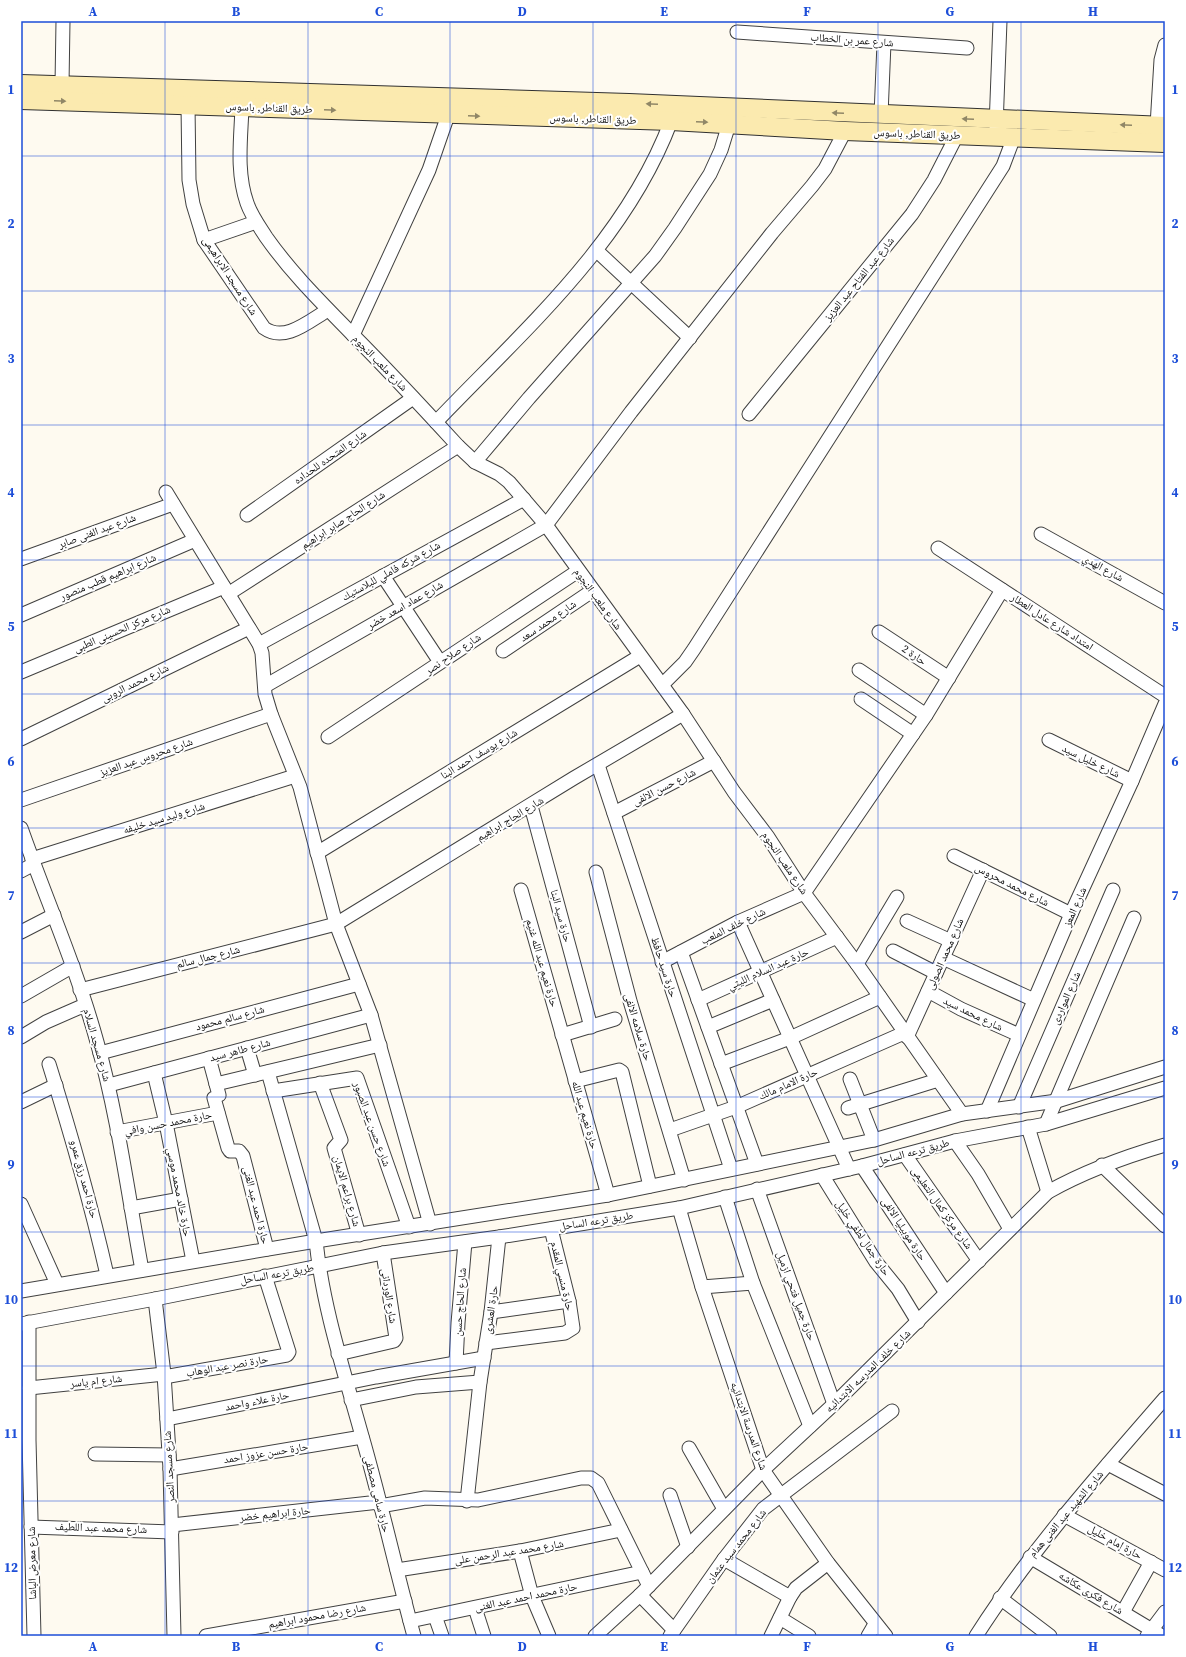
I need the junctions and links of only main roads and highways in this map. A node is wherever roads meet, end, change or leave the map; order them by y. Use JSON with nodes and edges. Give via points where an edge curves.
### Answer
{"nodes":[{"id":1,"x":21,"y":84,"type":"edge"},
{"id":2,"x":21,"y":100,"type":"edge"},
{"id":3,"x":1161,"y":126,"type":"edge"},
{"id":4,"x":996,"y":129,"type":"junction"},
{"id":5,"x":1165,"y":143,"type":"edge"}],
"edges":[{"from":4,"to":1,"type":"main road","name":"طريق القناطر, باسوس","one_way":true,"via":[[881,115],[629,103]]},
{"from":2,"to":4,"type":"main road","name":"طريق القناطر, باسوس","one_way":true,"via":[[671,121],[957,135]]},
{"from":3,"to":4,"type":"main road","name":"طريق القناطر, باسوس","one_way":true},
{"from":4,"to":5,"type":"main road","name":"طريق القناطر, باسوس","via":[[1014,137]]}]}
